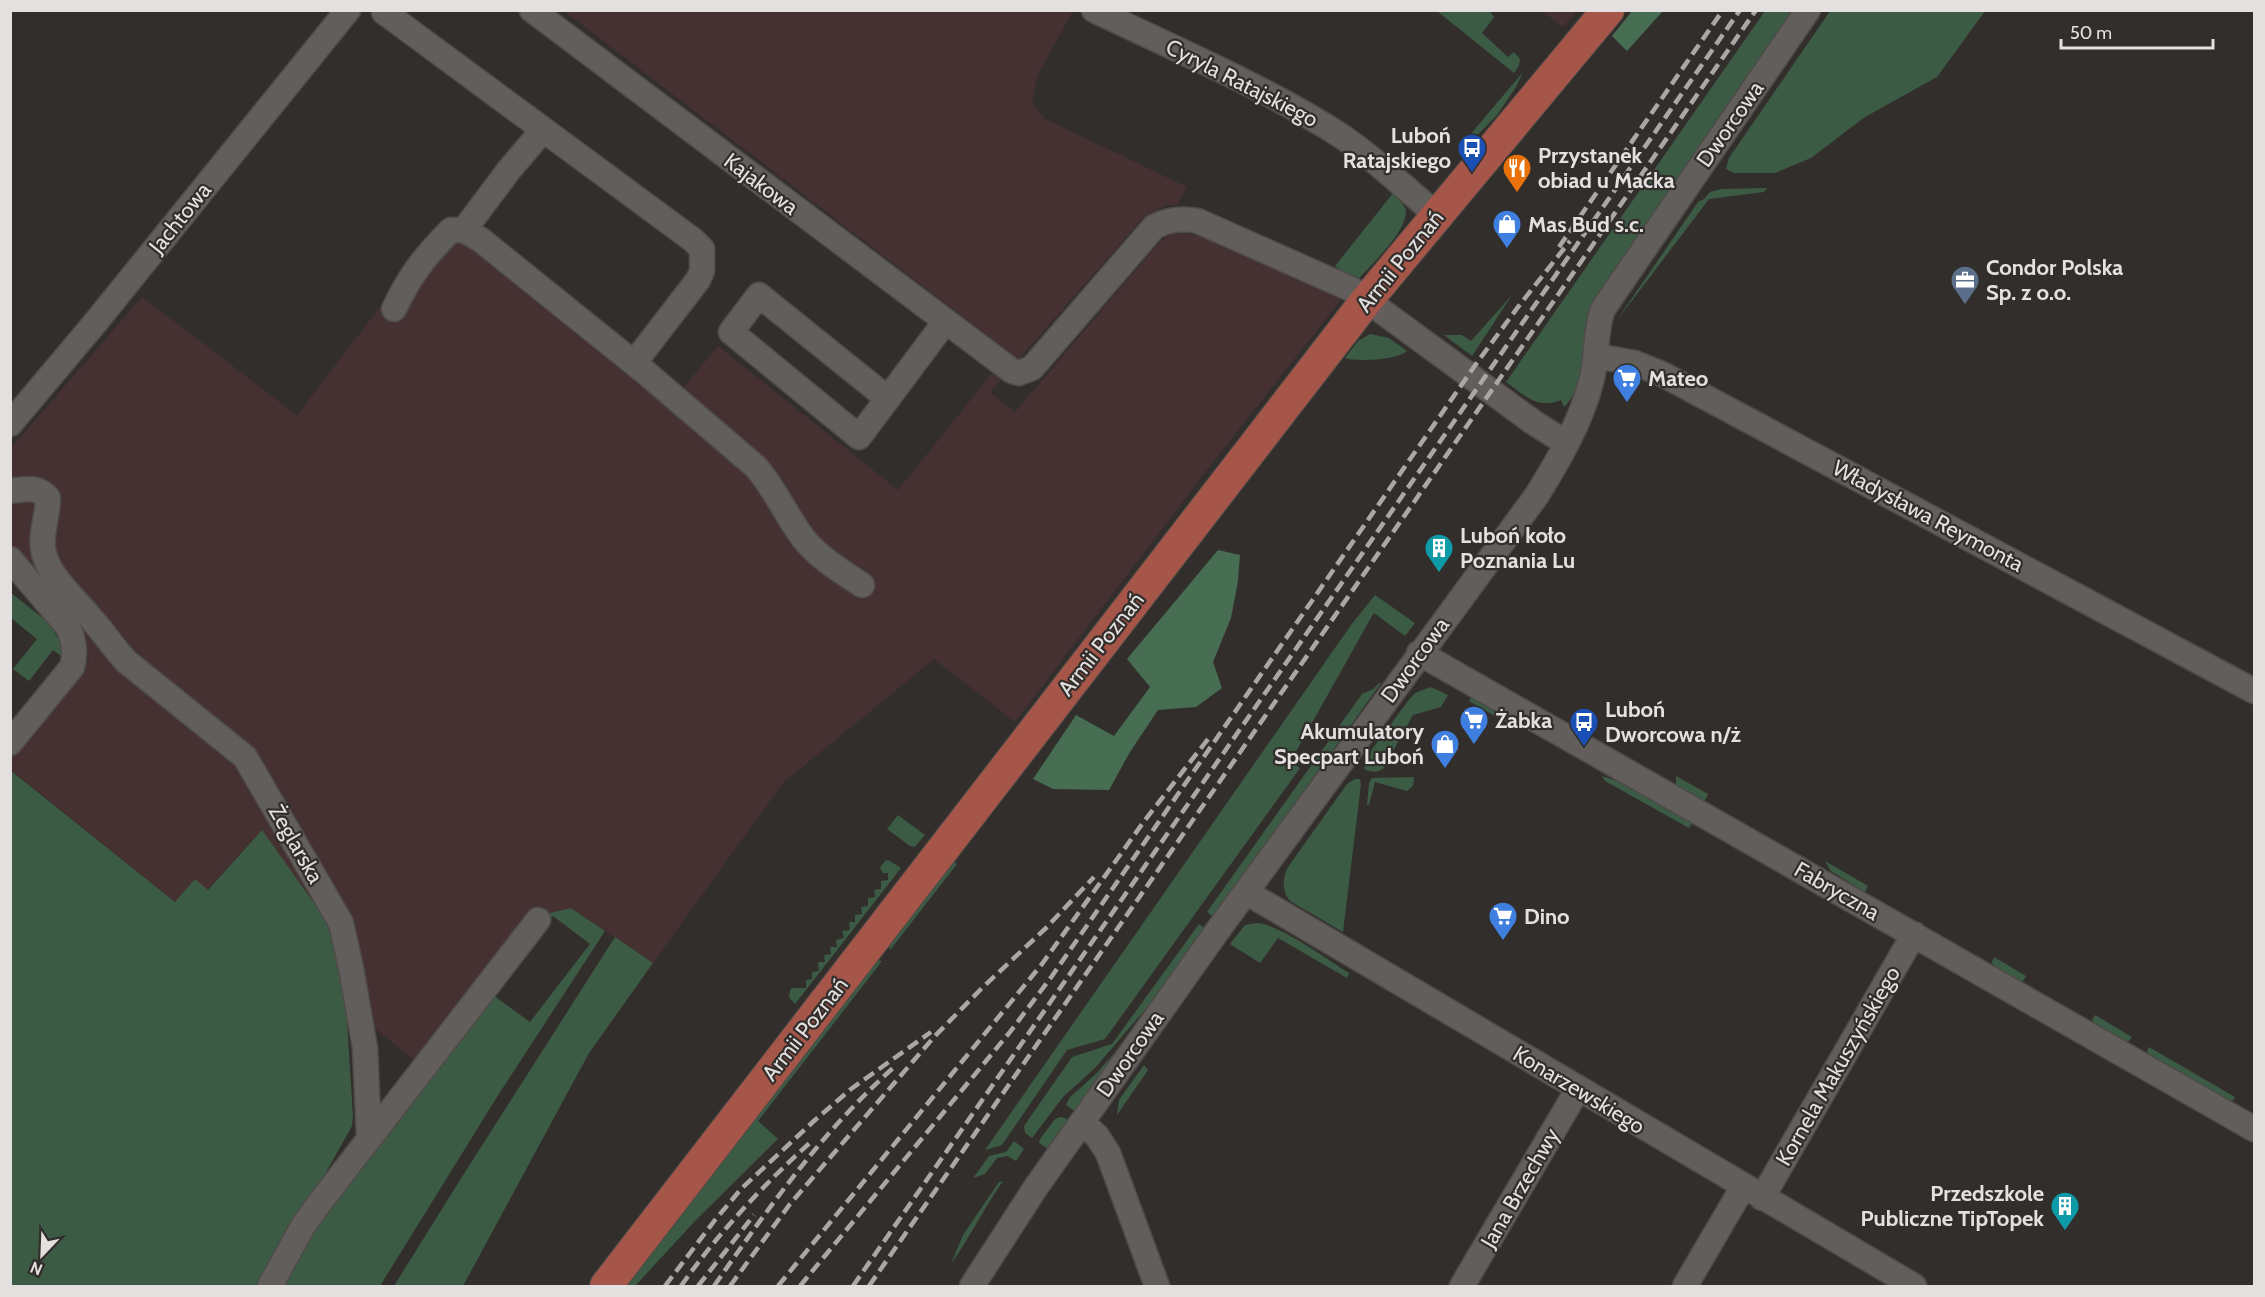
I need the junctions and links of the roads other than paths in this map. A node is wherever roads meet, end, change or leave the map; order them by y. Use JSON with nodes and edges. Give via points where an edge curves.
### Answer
{"nodes":[{"id":1,"x":348,"y":10,"type":"edge"},
{"id":2,"x":532,"y":10,"type":"edge"},
{"id":3,"x":1094,"y":10,"type":"edge"},
{"id":4,"x":1608,"y":10,"type":"edge"},
{"id":5,"x":1808,"y":10,"type":"edge"},
{"id":6,"x":384,"y":12,"type":"edge"},
{"id":7,"x":543,"y":129,"type":"junction"},
{"id":8,"x":1437,"y":215,"type":"junction"},
{"id":9,"x":464,"y":230,"type":"junction"},
{"id":10,"x":1366,"y":301,"type":"junction"},
{"id":11,"x":394,"y":309,"type":"dead end"},
{"id":12,"x":945,"y":322,"type":"junction"},
{"id":13,"x":1596,"y":356,"type":"junction"},
{"id":14,"x":634,"y":363,"type":"junction"},
{"id":15,"x":887,"y":398,"type":"junction"},
{"id":16,"x":10,"y":424,"type":"edge"},
{"id":17,"x":1566,"y":443,"type":"junction"},
{"id":18,"x":10,"y":491,"type":"edge"},
{"id":19,"x":10,"y":559,"type":"edge"},
{"id":20,"x":862,"y":585,"type":"dead end"},
{"id":21,"x":1419,"y":653,"type":"junction"},
{"id":22,"x":2254,"y":691,"type":"edge"},
{"id":23,"x":10,"y":743,"type":"edge"},
{"id":24,"x":1246,"y":892,"type":"junction"},
{"id":25,"x":538,"y":920,"type":"dead end"},
{"id":26,"x":1914,"y":934,"type":"junction"},
{"id":27,"x":1578,"y":1089,"type":"junction"},
{"id":28,"x":1082,"y":1122,"type":"junction"},
{"id":29,"x":2254,"y":1129,"type":"edge"},
{"id":30,"x":369,"y":1138,"type":"junction"},
{"id":31,"x":1752,"y":1192,"type":"junction"},
{"id":32,"x":270,"y":1287,"type":"edge"},
{"id":33,"x":606,"y":1287,"type":"edge"},
{"id":34,"x":972,"y":1287,"type":"edge"},
{"id":35,"x":1157,"y":1287,"type":"edge"},
{"id":36,"x":1462,"y":1287,"type":"edge"},
{"id":37,"x":1685,"y":1287,"type":"edge"},
{"id":38,"x":1914,"y":1287,"type":"edge"}],
"edges":[{"from":1,"to":16,"type":"street","name":"Jachtowa"},
{"from":2,"to":12,"type":"street","name":"Kajakowa"},
{"from":3,"to":8,"type":"street","name":"Cyryla Ratajskiego","via":[[1328,127]]},
{"from":4,"to":8,"type":"main road","name":"Armii Poznań"},
{"from":5,"to":13,"type":"street","name":"Dworcowa","via":[[1603,309]]},
{"from":6,"to":7,"type":"street"},
{"from":7,"to":9,"type":"street"},
{"from":7,"to":14,"type":"street","via":[[702,249],[704,259],[698,280]]},
{"from":8,"to":10,"type":"main road","name":"Armii Poznań"},
{"from":9,"to":11,"type":"street","via":[[451,230],[426,256],[407,281]]},
{"from":9,"to":14,"type":"street"},
{"from":10,"to":12,"type":"street","name":"Kajakowa","via":[[1341,284],[1198,221],[1185,219],[1162,223],[1148,233],[1032,368],[1019,373]]},
{"from":10,"to":17,"type":"street"},
{"from":10,"to":33,"type":"main road","name":"Armii Poznań"},
{"from":12,"to":15,"type":"street"},
{"from":13,"to":17,"type":"street","name":"Dworcowa","via":[[1587,394]]},
{"from":13,"to":22,"type":"street","name":"Władysława Reymonta","via":[[1635,363],[1662,374]]},
{"from":14,"to":20,"type":"street","via":[[756,467],[804,539]]},
{"from":15,"to":15,"type":"street","via":[[859,436],[731,332],[759,295]]},
{"from":17,"to":21,"type":"street","name":"Dworcowa","via":[[1537,495]]},
{"from":18,"to":30,"type":"street","name":"Żeglarska","via":[[30,488],[42,491],[48,498],[44,553],[56,578],[122,656],[245,757],[341,923],[364,1048]]},
{"from":19,"to":23,"type":"street","via":[[68,627],[74,655],[72,667]]},
{"from":21,"to":24,"type":"street","name":"Dworcowa"},
{"from":21,"to":26,"type":"street","name":"Fabryczna"},
{"from":24,"to":27,"type":"street","name":"Konarzewskiego"},
{"from":24,"to":28,"type":"street","name":"Dworcowa"},
{"from":25,"to":30,"type":"street"},
{"from":26,"to":29,"type":"street","name":"Fabryczna"},
{"from":26,"to":31,"type":"street","name":"Kornela Makuszyńskiego"},
{"from":27,"to":31,"type":"street","name":"Konarzewskiego"},
{"from":27,"to":36,"type":"street","name":"Jana Brzechwy"},
{"from":28,"to":34,"type":"street","name":"Dworcowa"},
{"from":28,"to":35,"type":"street","via":[[1098,1136],[1108,1153]]},
{"from":30,"to":32,"type":"street","via":[[310,1215]]},
{"from":31,"to":37,"type":"street","name":"Kornela Makuszyńskiego"},
{"from":31,"to":38,"type":"street","name":"Konarzewskiego"}]}
